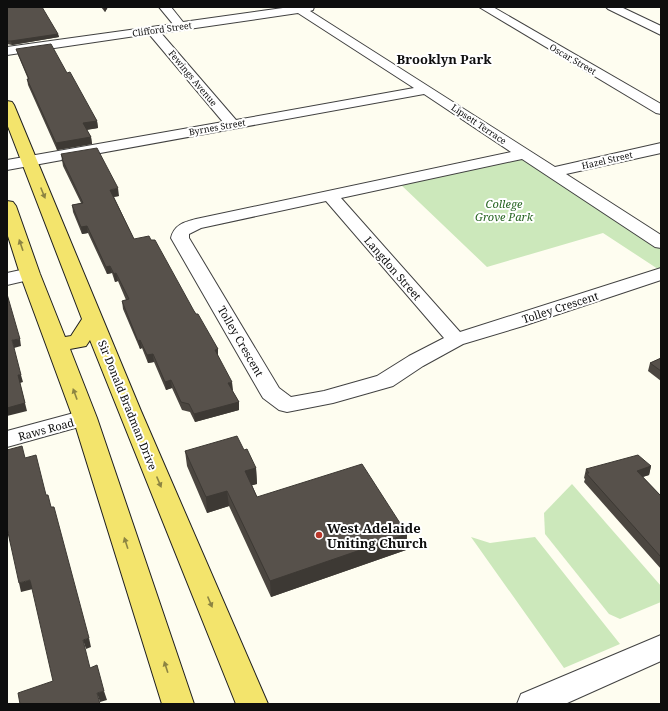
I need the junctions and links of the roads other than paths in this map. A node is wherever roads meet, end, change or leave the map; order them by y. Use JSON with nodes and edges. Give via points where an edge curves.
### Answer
{"nodes":[{"id":1,"x":165,"y":7,"type":"edge"},
{"id":2,"x":317,"y":7,"type":"edge"},
{"id":3,"x":484,"y":7,"type":"edge"},
{"id":4,"x":615,"y":7,"type":"edge"},
{"id":5,"x":297,"y":8,"type":"edge"},
{"id":6,"x":181,"y":27,"type":"junction"},
{"id":7,"x":153,"y":31,"type":"junction"},
{"id":8,"x":661,"y":31,"type":"edge"},
{"id":9,"x":7,"y":51,"type":"edge"},
{"id":10,"x":426,"y":90,"type":"junction"},
{"id":11,"x":7,"y":105,"type":"edge"},
{"id":12,"x":661,"y":110,"type":"edge"},
{"id":13,"x":233,"y":125,"type":"junction"},
{"id":14,"x":661,"y":148,"type":"edge"},
{"id":15,"x":524,"y":154,"type":"junction"},
{"id":16,"x":30,"y":161,"type":"junction"},
{"id":17,"x":7,"y":165,"type":"edge"},
{"id":18,"x":553,"y":172,"type":"junction"},
{"id":19,"x":330,"y":196,"type":"junction"},
{"id":20,"x":7,"y":206,"type":"edge"},
{"id":21,"x":661,"y":243,"type":"edge"},
{"id":22,"x":30,"y":274,"type":"junction"},
{"id":23,"x":661,"y":274,"type":"edge"},
{"id":24,"x":7,"y":279,"type":"edge"},
{"id":25,"x":93,"y":318,"type":"junction"},
{"id":26,"x":456,"y":340,"type":"junction"},
{"id":27,"x":57,"y":345,"type":"junction"},
{"id":28,"x":84,"y":418,"type":"junction"},
{"id":29,"x":7,"y":439,"type":"edge"},
{"id":30,"x":661,"y":648,"type":"edge"},
{"id":31,"x":178,"y":704,"type":"edge"},
{"id":32,"x":252,"y":704,"type":"edge"},
{"id":33,"x":532,"y":704,"type":"edge"}],
"edges":[{"from":1,"to":6,"type":"street"},
{"from":2,"to":5,"type":"street","name":"Clifford Street"},
{"from":3,"to":12,"type":"street","name":"Oscar Street"},
{"from":4,"to":8,"type":"street"},
{"from":5,"to":6,"type":"street","name":"Clifford Street"},
{"from":5,"to":10,"type":"street","name":"Lipsett Terrace"},
{"from":6,"to":7,"type":"street","name":"Clifford Street"},
{"from":7,"to":9,"type":"street","name":"Clifford Street"},
{"from":7,"to":13,"type":"street","name":"Fewings Avenue"},
{"from":10,"to":13,"type":"street","name":"Byrnes Street"},
{"from":10,"to":15,"type":"street","name":"Lipsett Terrace"},
{"from":11,"to":16,"type":"main road","name":"Sir Donald Bradman Drive"},
{"from":13,"to":16,"type":"street","name":"Byrnes Street"},
{"from":14,"to":18,"type":"street","name":"Hazel Street"},
{"from":15,"to":18,"type":"street","name":"Lipsett Terrace"},
{"from":15,"to":19,"type":"street","name":"Tolley Crescent"},
{"from":16,"to":17,"type":"street","name":"Byrnes Street"},
{"from":16,"to":25,"type":"main road","name":"Sir Donald Bradman Drive","one_way":true},
{"from":18,"to":21,"type":"street","name":"Lipsett Terrace"},
{"from":19,"to":26,"type":"street","name":"Langdon Street"},
{"from":19,"to":26,"type":"street","name":"Tolley Crescent","via":[[196,224],[180,232],[180,238],[271,393],[287,406],[385,381]]},
{"from":22,"to":20,"type":"main road","one_way":true},
{"from":22,"to":24,"type":"street"},
{"from":22,"to":27,"type":"main road"},
{"from":23,"to":26,"type":"street","name":"Tolley Crescent"},
{"from":25,"to":27,"type":"main road","via":[[78,341]]},
{"from":25,"to":32,"type":"main road","name":"Sir Donald Bradman Drive","one_way":true,"via":[[129,411]]},
{"from":28,"to":27,"type":"main road","one_way":true},
{"from":28,"to":29,"type":"street","name":"Raws Road"},
{"from":31,"to":28,"type":"main road","one_way":true},
{"from":30,"to":33,"type":"street"}]}
